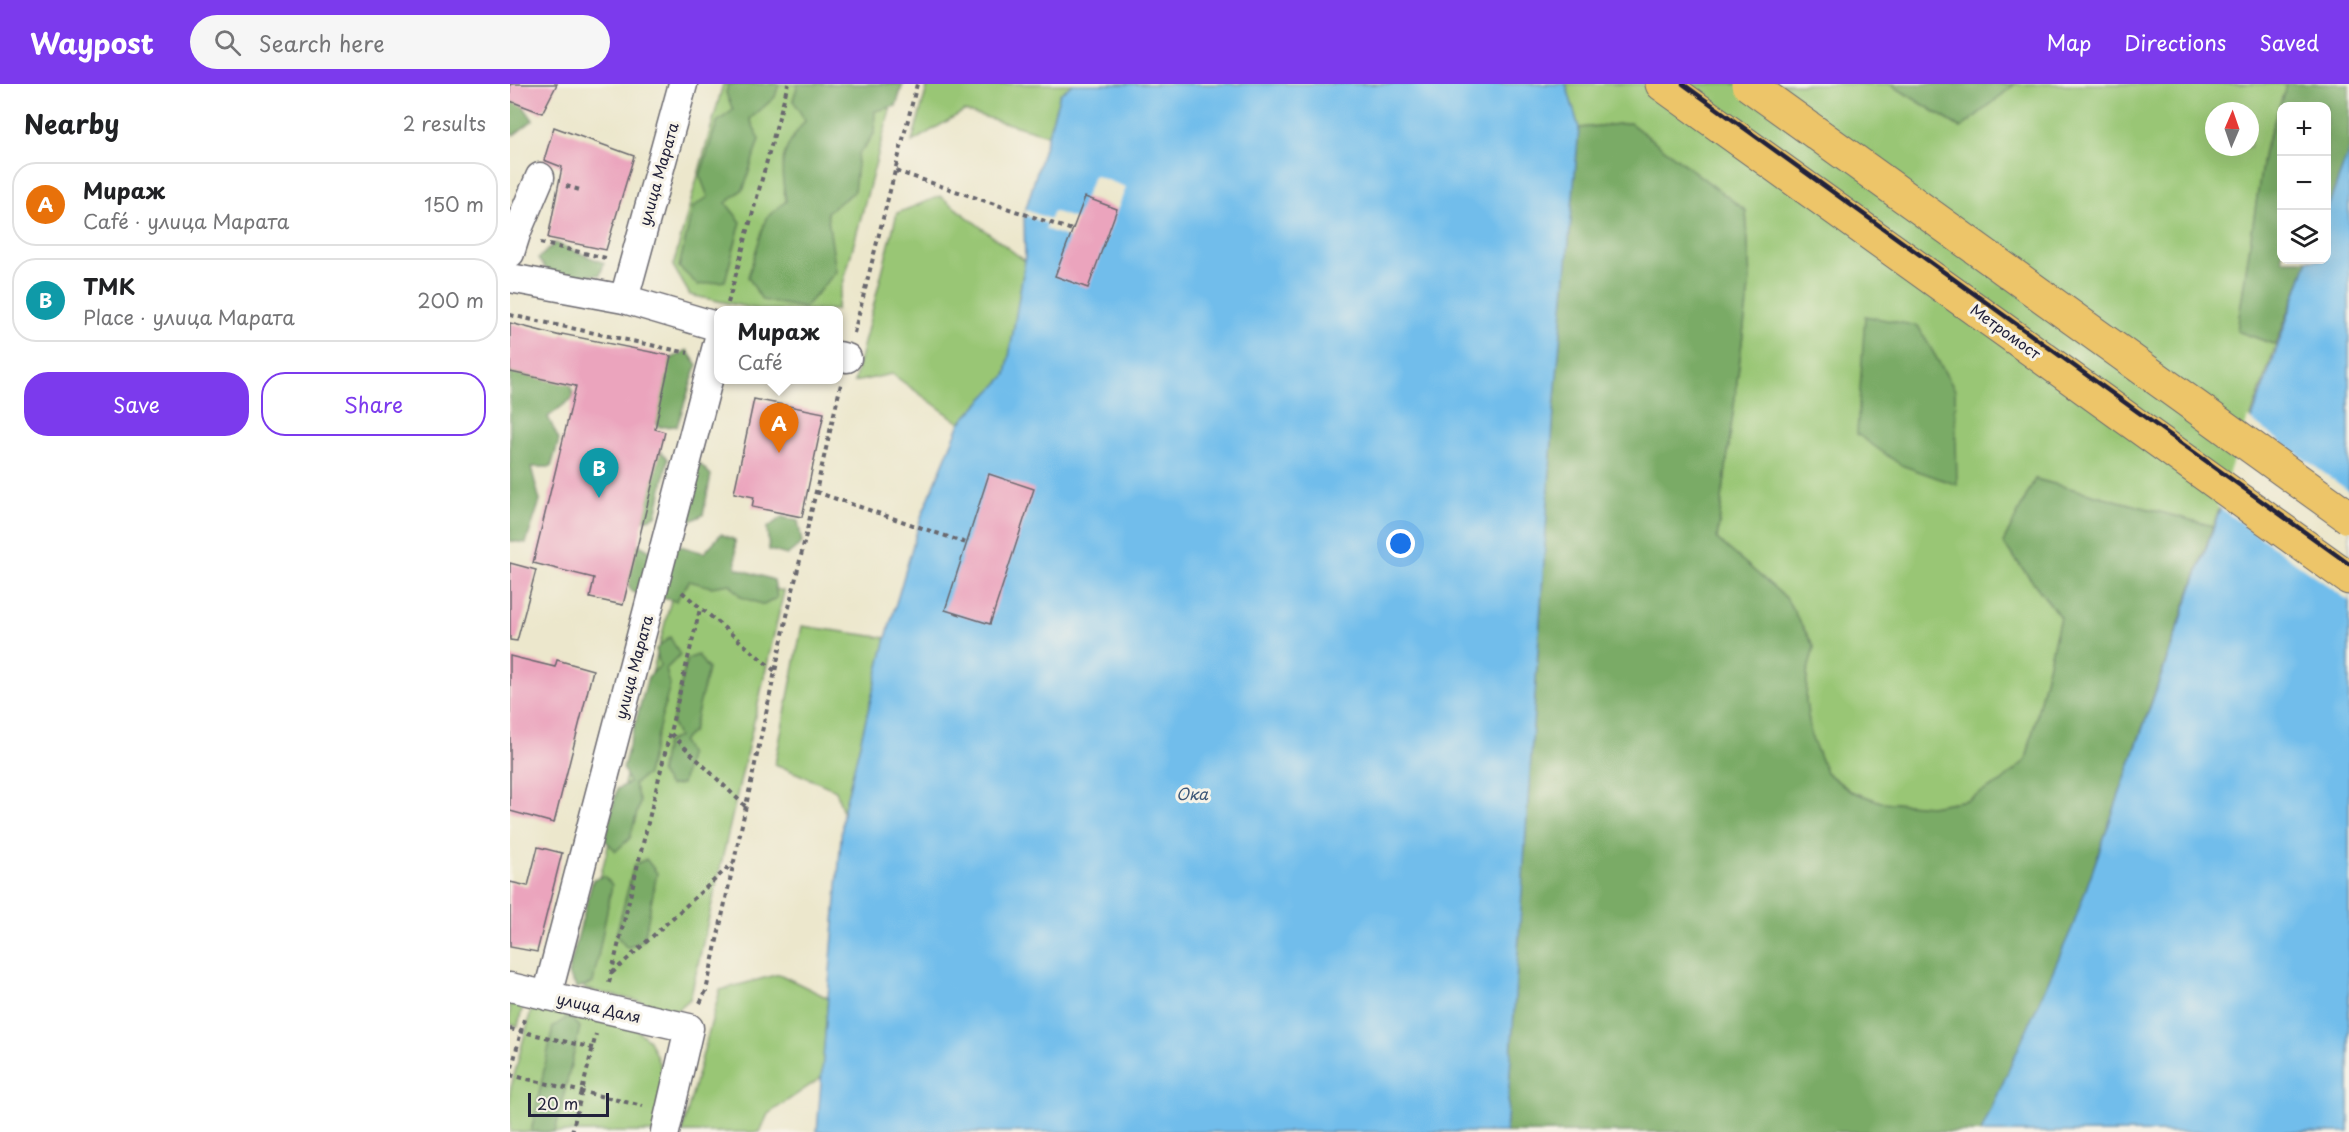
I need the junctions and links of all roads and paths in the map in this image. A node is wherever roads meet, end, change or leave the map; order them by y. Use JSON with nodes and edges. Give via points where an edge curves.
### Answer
{"nodes":[{"id":1,"x":683,"y":84,"type":"edge"},
{"id":2,"x":788,"y":84,"type":"edge"},
{"id":3,"x":917,"y":84,"type":"edge"},
{"id":4,"x":1662,"y":84,"type":"edge"},
{"id":5,"x":1748,"y":84,"type":"edge"},
{"id":6,"x":896,"y":171,"type":"junction"},
{"id":7,"x":540,"y":177,"type":"dead end"},
{"id":8,"x":1072,"y":230,"type":"dead end"},
{"id":9,"x":512,"y":245,"type":"edge"},
{"id":10,"x":633,"y":263,"type":"junction"},
{"id":11,"x":510,"y":278,"type":"edge"},
{"id":12,"x":624,"y":298,"type":"junction"},
{"id":13,"x":727,"y":306,"type":"edge"},
{"id":14,"x":510,"y":315,"type":"edge"},
{"id":15,"x":714,"y":325,"type":"edge"},
{"id":16,"x":714,"y":348,"type":"edge"},
{"id":17,"x":714,"y":356,"type":"edge"},
{"id":18,"x":843,"y":357,"type":"edge"},
{"id":19,"x":838,"y":384,"type":"edge"},
{"id":20,"x":816,"y":492,"type":"junction"},
{"id":21,"x":2349,"y":517,"type":"edge"},
{"id":22,"x":966,"y":543,"type":"dead end"},
{"id":23,"x":658,"y":570,"type":"junction"},
{"id":24,"x":2349,"y":578,"type":"edge"},
{"id":25,"x":700,"y":609,"type":"junction"},
{"id":26,"x":775,"y":670,"type":"junction"},
{"id":27,"x":671,"y":734,"type":"junction"},
{"id":28,"x":745,"y":807,"type":"junction"},
{"id":29,"x":733,"y":863,"type":"junction"},
{"id":30,"x":612,"y":973,"type":"junction"},
{"id":31,"x":529,"y":992,"type":"edge"},
{"id":32,"x":603,"y":1008,"type":"junction"},
{"id":33,"x":689,"y":1028,"type":"junction"},
{"id":34,"x":510,"y":1029,"type":"edge"},
{"id":35,"x":521,"y":1032,"type":"junction"},
{"id":36,"x":593,"y":1048,"type":"junction"},
{"id":37,"x":510,"y":1076,"type":"edge"},
{"id":38,"x":582,"y":1092,"type":"junction"},
{"id":39,"x":667,"y":1122,"type":"edge"},
{"id":40,"x":572,"y":1132,"type":"edge"}],
"edges":[{"from":1,"to":10,"type":"street","name":"улица Марата"},
{"from":2,"to":13,"type":"path"},
{"from":3,"to":6,"type":"path"},
{"from":4,"to":24,"type":"main road","name":"Метромост"},
{"from":5,"to":21,"type":"main road","bridge":true},
{"from":6,"to":8,"type":"path"},
{"from":6,"to":18,"type":"path"},
{"from":7,"to":9,"type":"street"},
{"from":9,"to":10,"type":"path"},
{"from":10,"to":12,"type":"street","name":"улица Марата"},
{"from":11,"to":12,"type":"street"},
{"from":12,"to":15,"type":"street"},
{"from":14,"to":16,"type":"path"},
{"from":17,"to":23,"type":"street","name":"улица Марата"},
{"from":19,"to":20,"type":"path"},
{"from":20,"to":22,"type":"path"},
{"from":20,"to":26,"type":"path"},
{"from":23,"to":25,"type":"path"},
{"from":23,"to":31,"type":"street","name":"улица Марата"},
{"from":25,"to":26,"type":"path"},
{"from":25,"to":27,"type":"path"},
{"from":26,"to":28,"type":"path"},
{"from":27,"to":28,"type":"path"},
{"from":27,"to":30,"type":"path"},
{"from":28,"to":29,"type":"path"},
{"from":29,"to":30,"type":"path"},
{"from":29,"to":33,"type":"path","via":[[706,991]]},
{"from":30,"to":32,"type":"path"},
{"from":31,"to":32,"type":"street","name":"улица Даля"},
{"from":31,"to":35,"type":"path"},
{"from":32,"to":33,"type":"street","name":"улица Даля"},
{"from":32,"to":36,"type":"path"},
{"from":33,"to":39,"type":"street"},
{"from":34,"to":35,"type":"path"},
{"from":35,"to":36,"type":"path"},
{"from":35,"to":37,"type":"path"},
{"from":36,"to":38,"type":"path"},
{"from":37,"to":38,"type":"path"},
{"from":38,"to":39,"type":"path"},
{"from":38,"to":40,"type":"path"}]}
